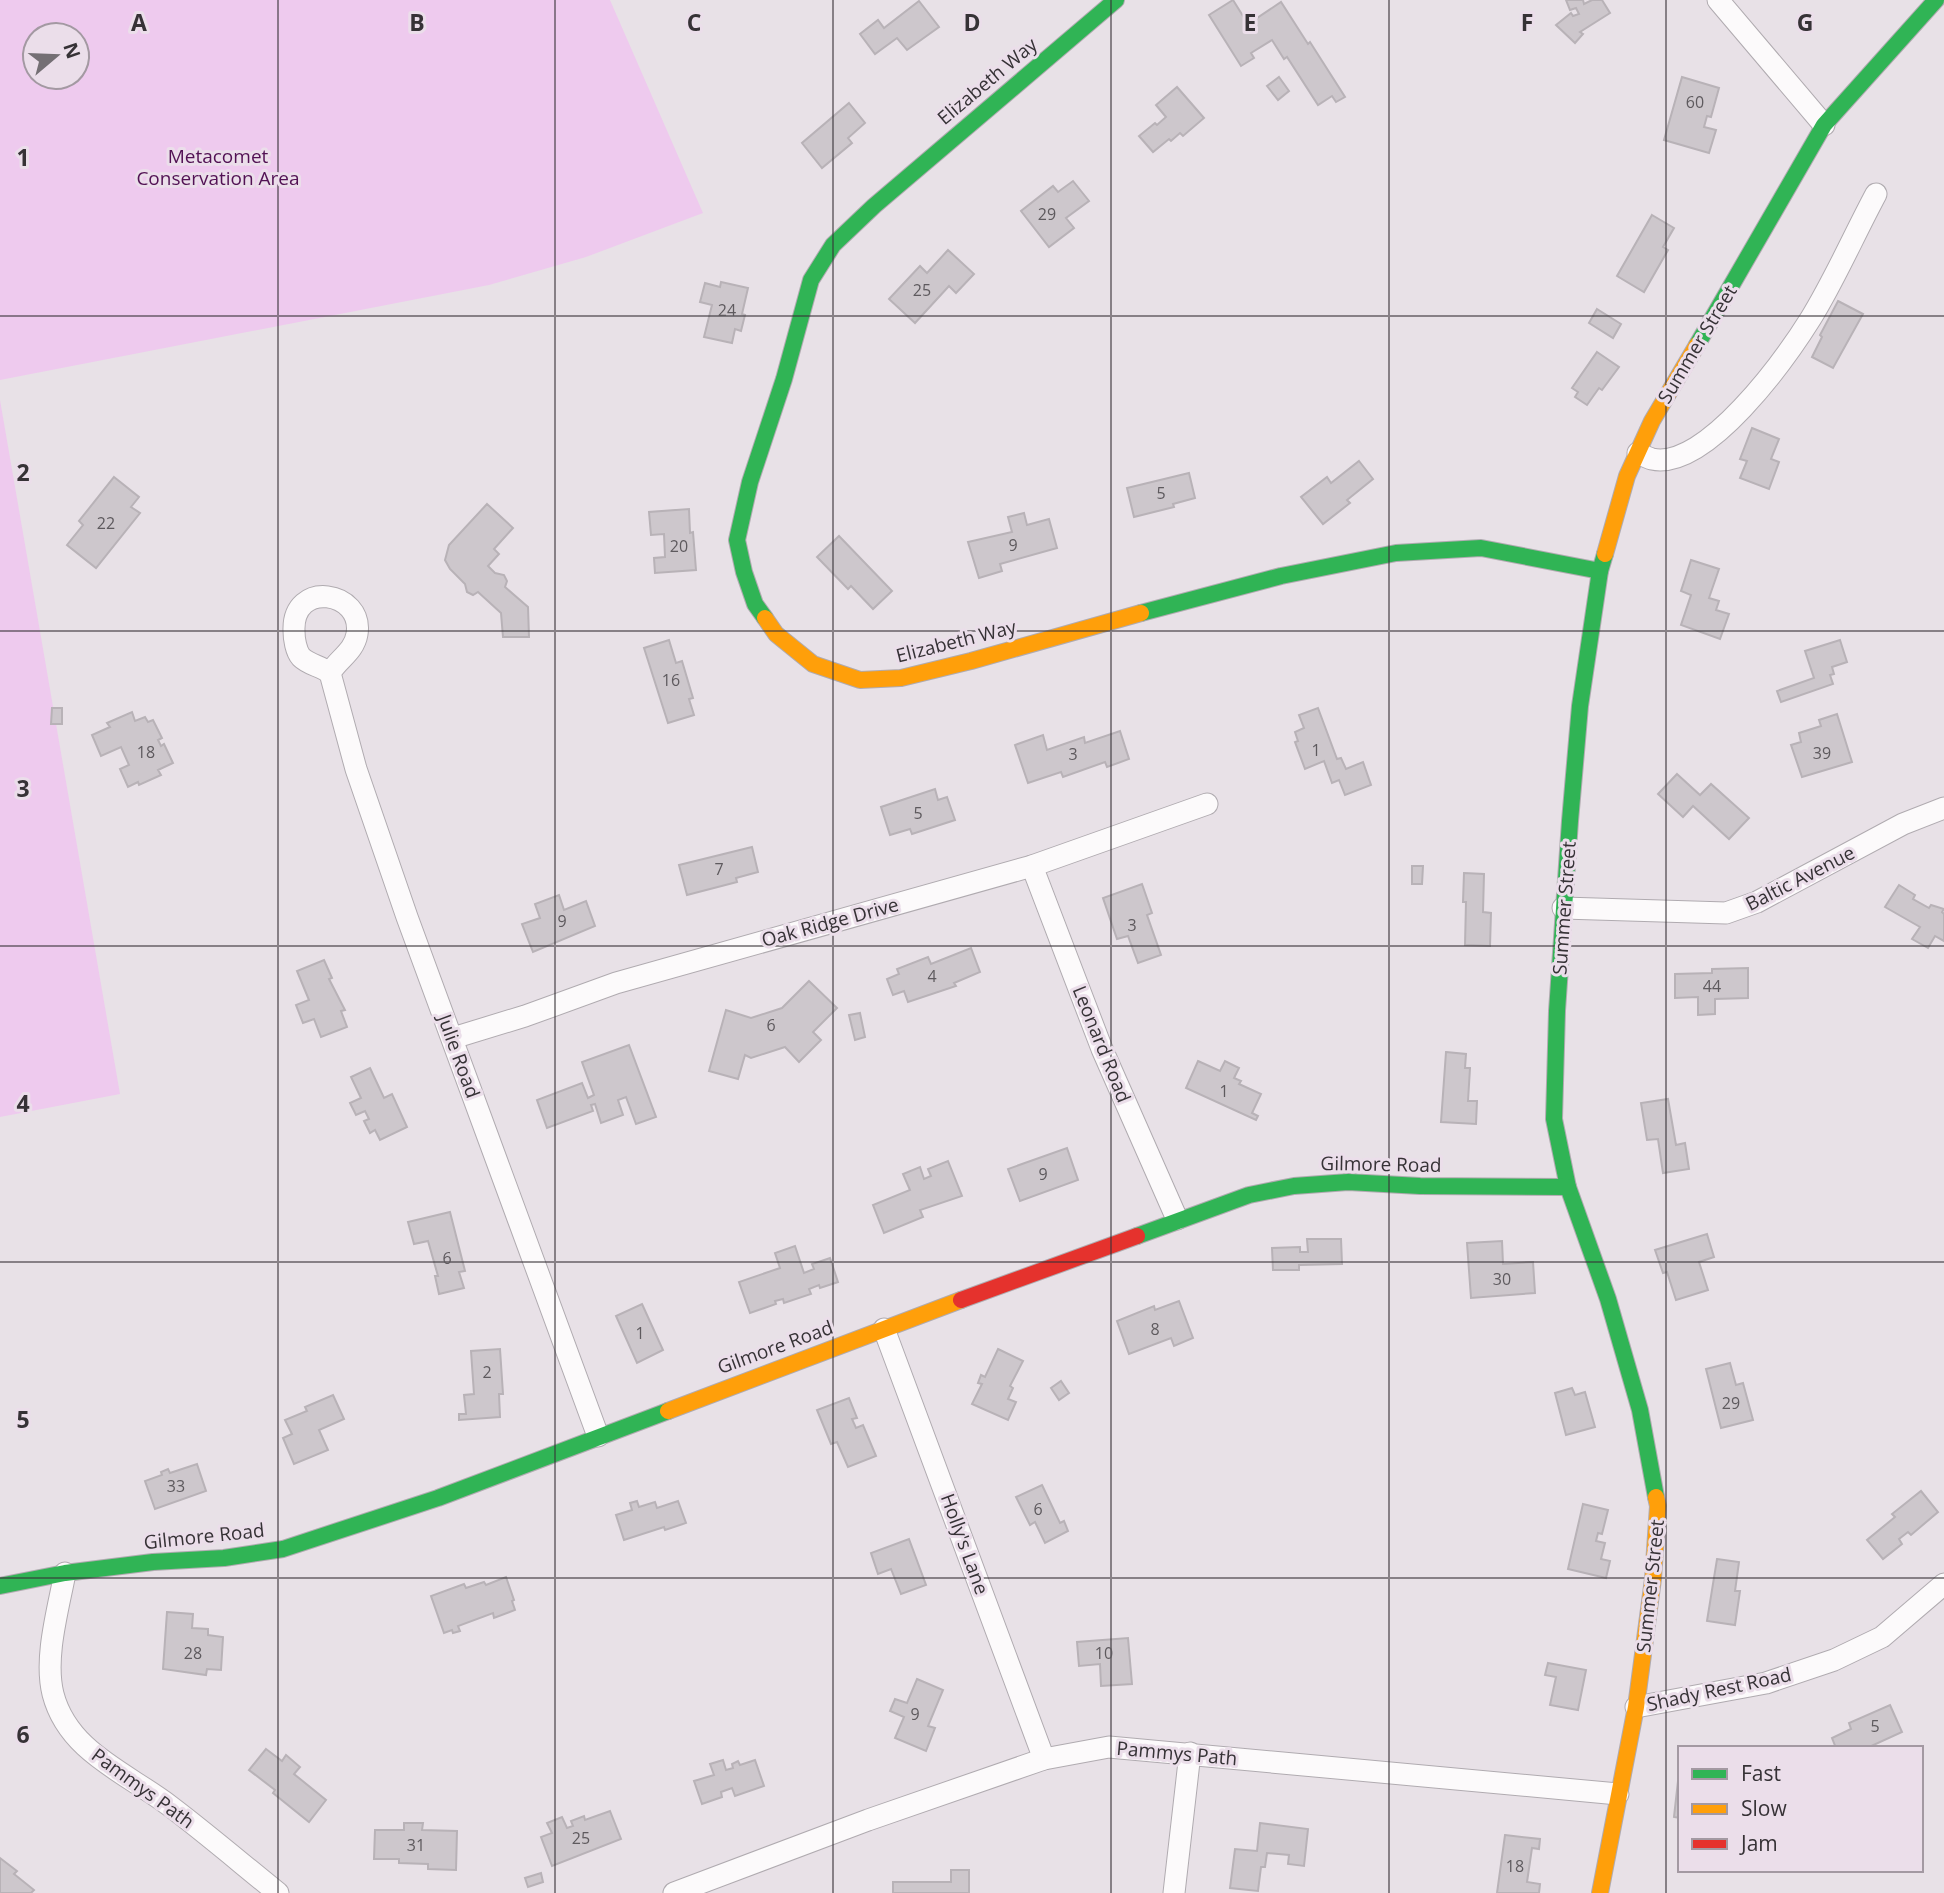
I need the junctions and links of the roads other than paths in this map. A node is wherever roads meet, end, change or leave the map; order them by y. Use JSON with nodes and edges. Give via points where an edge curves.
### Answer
{"nodes":[{"id":1,"x":1116,"y":0,"type":"edge"},
{"id":2,"x":1718,"y":0,"type":"edge"},
{"id":3,"x":1936,"y":0,"type":"edge"},
{"id":4,"x":1824,"y":125,"type":"junction"},
{"id":5,"x":1876,"y":194,"type":"dead end"},
{"id":6,"x":1638,"y":453,"type":"junction"},
{"id":7,"x":1600,"y":571,"type":"junction"},
{"id":8,"x":330,"y":673,"type":"dead end"},
{"id":9,"x":1207,"y":804,"type":"dead end"},
{"id":10,"x":1944,"y":808,"type":"edge"},
{"id":11,"x":1031,"y":866,"type":"junction"},
{"id":12,"x":1563,"y":908,"type":"junction"},
{"id":13,"x":453,"y":1038,"type":"junction"},
{"id":14,"x":1568,"y":1187,"type":"junction"},
{"id":15,"x":1177,"y":1219,"type":"junction"},
{"id":16,"x":884,"y":1329,"type":"junction"},
{"id":17,"x":597,"y":1436,"type":"junction"},
{"id":18,"x":65,"y":1573,"type":"junction"},
{"id":19,"x":1944,"y":1584,"type":"edge"},
{"id":20,"x":0,"y":1586,"type":"edge"},
{"id":21,"x":1636,"y":1707,"type":"junction"},
{"id":22,"x":1190,"y":1753,"type":"junction"},
{"id":23,"x":1044,"y":1759,"type":"junction"},
{"id":24,"x":1618,"y":1794,"type":"junction"},
{"id":25,"x":278,"y":1893,"type":"edge"},
{"id":26,"x":674,"y":1893,"type":"edge"},
{"id":27,"x":1174,"y":1893,"type":"edge"},
{"id":28,"x":1600,"y":1893,"type":"edge"}],
"edges":[{"from":1,"to":7,"type":"street","name":"Elizabeth Way","via":[[874,206],[833,245],[811,280],[737,540],[755,604],[776,634],[813,664],[860,680],[901,678],[1234,588],[1396,553],[1481,548]]},
{"from":2,"to":4,"type":"street"},
{"from":3,"to":4,"type":"street","name":"Summer Street"},
{"from":4,"to":6,"type":"street","name":"Summer Street","via":[[1652,421]]},
{"from":5,"to":6,"type":"street","via":[[1811,318],[1722,431],[1695,450],[1675,457],[1654,460]]},
{"from":6,"to":7,"type":"street","name":"Summer Street"},
{"from":7,"to":12,"type":"street","name":"Summer Street","via":[[1580,706]]},
{"from":8,"to":13,"type":"street","name":"Julie Road","via":[[356,769]]},
{"from":9,"to":11,"type":"street","name":"Oak Ridge Drive"},
{"from":10,"to":12,"type":"street","name":"Baltic Avenue","via":[[1903,824],[1757,902],[1726,913]]},
{"from":11,"to":13,"type":"street","name":"Oak Ridge Drive","via":[[629,979]]},
{"from":11,"to":15,"type":"street","name":"Leonard Road","via":[[1102,1049]]},
{"from":12,"to":14,"type":"street","name":"Summer Street","via":[[1554,1119]]},
{"from":13,"to":17,"type":"street","name":"Julie Road"},
{"from":14,"to":15,"type":"street","name":"Gilmore Road","via":[[1348,1182],[1293,1186]]},
{"from":14,"to":21,"type":"street","name":"Summer Street","via":[[1608,1298],[1636,1397],[1658,1506]]},
{"from":15,"to":16,"type":"street","name":"Gilmore Road"},
{"from":16,"to":17,"type":"street","name":"Gilmore Road"},
{"from":16,"to":23,"type":"street","name":"Holly's Lane"},
{"from":17,"to":18,"type":"street","name":"Gilmore Road","via":[[438,1498],[283,1549]]},
{"from":18,"to":20,"type":"street","name":"Gilmore Road"},
{"from":18,"to":25,"type":"street","name":"Pammys Path","via":[[51,1644],[53,1693],[64,1722],[99,1759],[167,1804]]},
{"from":19,"to":21,"type":"street","name":"Shady Rest Road","via":[[1882,1637],[1834,1660],[1766,1683]]},
{"from":21,"to":24,"type":"street","name":"Summer Street"},
{"from":22,"to":23,"type":"street","name":"Pammys Path","via":[[1109,1747]]},
{"from":22,"to":24,"type":"street","name":"Pammys Path"},
{"from":22,"to":27,"type":"street"},
{"from":23,"to":26,"type":"street","name":"Pammys Path"},
{"from":24,"to":28,"type":"street","name":"Summer Street"}]}
